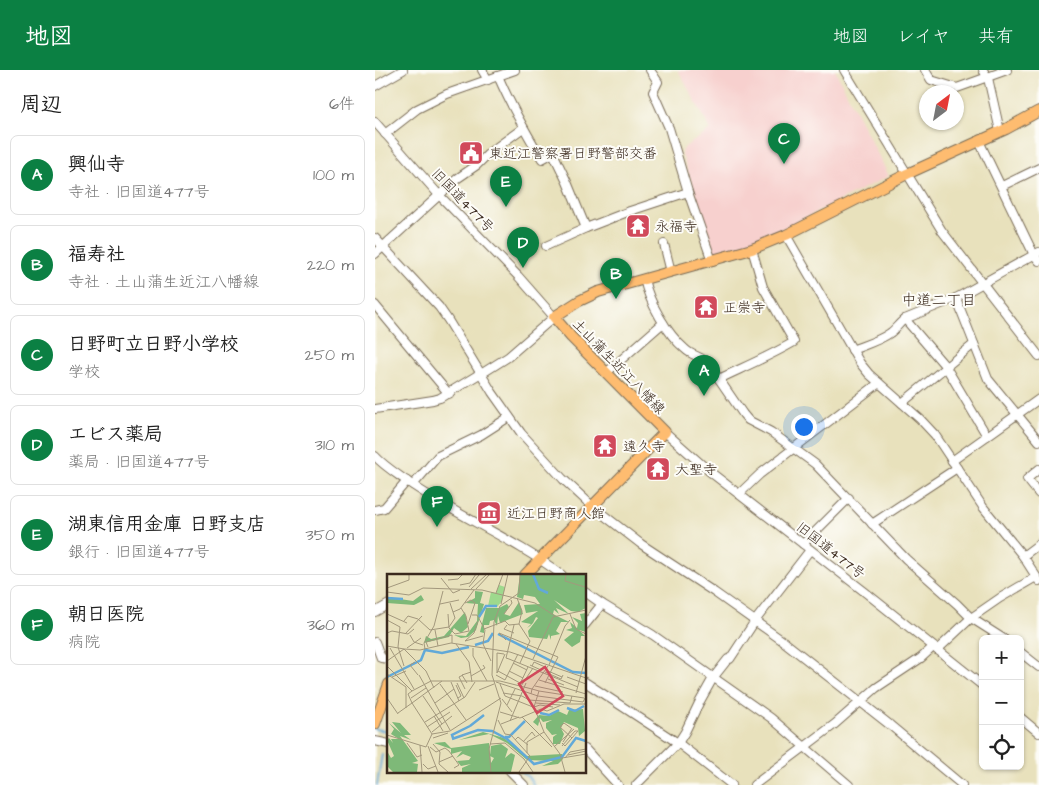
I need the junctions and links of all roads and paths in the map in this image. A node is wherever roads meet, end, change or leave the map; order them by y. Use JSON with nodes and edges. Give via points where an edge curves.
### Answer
{"nodes":[{"id":1,"x":403,"y":70,"type":"edge"},
{"id":2,"x":482,"y":70,"type":"edge"},
{"id":3,"x":515,"y":70,"type":"edge"},
{"id":4,"x":651,"y":70,"type":"edge"},
{"id":5,"x":844,"y":70,"type":"edge"},
{"id":6,"x":925,"y":70,"type":"edge"},
{"id":7,"x":983,"y":70,"type":"edge"},
{"id":8,"x":1007,"y":70,"type":"edge"},
{"id":9,"x":498,"y":76,"type":"junction"},
{"id":10,"x":988,"y":78,"type":"junction"},
{"id":11,"x":487,"y":80,"type":"junction"},
{"id":12,"x":375,"y":86,"type":"edge"},
{"id":13,"x":1039,"y":111,"type":"edge"},
{"id":14,"x":375,"y":122,"type":"edge"},
{"id":15,"x":523,"y":128,"type":"junction"},
{"id":16,"x":1000,"y":131,"type":"junction"},
{"id":17,"x":385,"y":134,"type":"junction"},
{"id":18,"x":979,"y":141,"type":"junction"},
{"id":19,"x":1039,"y":168,"type":"edge"},
{"id":20,"x":907,"y":174,"type":"junction"},
{"id":21,"x":1001,"y":186,"type":"junction"},
{"id":22,"x":688,"y":192,"type":"junction"},
{"id":23,"x":439,"y":195,"type":"junction"},
{"id":24,"x":586,"y":228,"type":"junction"},
{"id":25,"x":786,"y":235,"type":"junction"},
{"id":26,"x":375,"y":238,"type":"edge"},
{"id":27,"x":664,"y":244,"type":"dead end"},
{"id":28,"x":546,"y":246,"type":"dead end"},
{"id":29,"x":383,"y":247,"type":"junction"},
{"id":30,"x":752,"y":249,"type":"junction"},
{"id":31,"x":375,"y":254,"type":"edge"},
{"id":32,"x":1037,"y":256,"type":"edge"},
{"id":33,"x":712,"y":261,"type":"junction"},
{"id":34,"x":671,"y":272,"type":"junction"},
{"id":35,"x":643,"y":279,"type":"junction"},
{"id":36,"x":983,"y":284,"type":"junction"},
{"id":37,"x":956,"y":298,"type":"junction"},
{"id":38,"x":375,"y":305,"type":"edge"},
{"id":39,"x":554,"y":317,"type":"junction"},
{"id":40,"x":905,"y":319,"type":"junction"},
{"id":41,"x":663,"y":323,"type":"junction"},
{"id":42,"x":974,"y":344,"type":"junction"},
{"id":43,"x":852,"y":350,"type":"junction"},
{"id":44,"x":1039,"y":356,"type":"edge"},
{"id":45,"x":946,"y":366,"type":"junction"},
{"id":46,"x":481,"y":373,"type":"junction"},
{"id":47,"x":606,"y":373,"type":"junction"},
{"id":48,"x":719,"y":379,"type":"junction"},
{"id":49,"x":879,"y":383,"type":"junction"},
{"id":50,"x":449,"y":394,"type":"junction"},
{"id":51,"x":1039,"y":399,"type":"edge"},
{"id":52,"x":902,"y":403,"type":"junction"},
{"id":53,"x":375,"y":409,"type":"edge"},
{"id":54,"x":1017,"y":414,"type":"junction"},
{"id":55,"x":509,"y":417,"type":"junction"},
{"id":56,"x":665,"y":432,"type":"junction"},
{"id":57,"x":987,"y":436,"type":"junction"},
{"id":58,"x":1039,"y":441,"type":"edge"},
{"id":59,"x":794,"y":448,"type":"junction"},
{"id":60,"x":375,"y":456,"type":"edge"},
{"id":61,"x":952,"y":460,"type":"junction"},
{"id":62,"x":957,"y":468,"type":"junction"},
{"id":63,"x":1039,"y":469,"type":"edge"},
{"id":64,"x":410,"y":483,"type":"junction"},
{"id":65,"x":739,"y":494,"type":"junction"},
{"id":66,"x":1039,"y":494,"type":"edge"},
{"id":67,"x":849,"y":498,"type":"junction"},
{"id":68,"x":592,"y":506,"type":"junction"},
{"id":69,"x":375,"y":510,"type":"edge"},
{"id":70,"x":873,"y":524,"type":"junction"},
{"id":71,"x":803,"y":544,"type":"junction"},
{"id":72,"x":1039,"y":544,"type":"edge"},
{"id":73,"x":810,"y":550,"type":"junction"},
{"id":74,"x":1023,"y":556,"type":"junction"},
{"id":75,"x":541,"y":560,"type":"junction"},
{"id":76,"x":526,"y":574,"type":"edge"},
{"id":77,"x":561,"y":574,"type":"edge"},
{"id":78,"x":1038,"y":579,"type":"edge"},
{"id":79,"x":586,"y":593,"type":"edge"},
{"id":80,"x":602,"y":604,"type":"junction"},
{"id":81,"x":387,"y":605,"type":"edge"},
{"id":82,"x":375,"y":612,"type":"edge"},
{"id":83,"x":971,"y":618,"type":"junction"},
{"id":84,"x":755,"y":621,"type":"junction"},
{"id":85,"x":586,"y":624,"type":"edge"},
{"id":86,"x":999,"y":635,"type":"edge"},
{"id":87,"x":375,"y":642,"type":"edge"},
{"id":88,"x":935,"y":649,"type":"junction"},
{"id":89,"x":1024,"y":655,"type":"edge"},
{"id":90,"x":387,"y":659,"type":"edge"},
{"id":91,"x":1039,"y":667,"type":"edge"},
{"id":92,"x":713,"y":678,"type":"junction"},
{"id":93,"x":586,"y":683,"type":"edge"},
{"id":94,"x":979,"y":683,"type":"edge"},
{"id":95,"x":387,"y":689,"type":"edge"},
{"id":96,"x":860,"y":702,"type":"junction"},
{"id":97,"x":1024,"y":720,"type":"edge"},
{"id":98,"x":375,"y":722,"type":"edge"},
{"id":99,"x":1039,"y":733,"type":"edge"},
{"id":100,"x":678,"y":743,"type":"junction"},
{"id":101,"x":805,"y":747,"type":"junction"},
{"id":102,"x":586,"y":750,"type":"edge"},
{"id":103,"x":511,"y":772,"type":"edge"},
{"id":104,"x":524,"y":785,"type":"edge"},
{"id":105,"x":618,"y":785,"type":"edge"},
{"id":106,"x":636,"y":785,"type":"edge"},
{"id":107,"x":732,"y":785,"type":"edge"},
{"id":108,"x":754,"y":785,"type":"edge"},
{"id":109,"x":849,"y":785,"type":"edge"},
{"id":110,"x":963,"y":785,"type":"edge"}],
"edges":[{"from":1,"to":12,"type":"street"},
{"from":2,"to":11,"type":"street"},
{"from":3,"to":9,"type":"street"},
{"from":4,"to":22,"type":"street","via":[[657,82],[653,92],[669,128]]},
{"from":5,"to":20,"type":"street"},
{"from":6,"to":10,"type":"street","via":[[931,80],[957,88]]},
{"from":7,"to":10,"type":"street"},
{"from":8,"to":10,"type":"street"},
{"from":9,"to":11,"type":"street"},
{"from":9,"to":15,"type":"street"},
{"from":10,"to":16,"type":"street"},
{"from":11,"to":17,"type":"street","via":[[417,109]]},
{"from":13,"to":16,"type":"main road","name":"土山蒲生近江八幡線"},
{"from":14,"to":17,"type":"street","name":"旧国道477号"},
{"from":15,"to":23,"type":"street"},
{"from":15,"to":24,"type":"street","via":[[542,159],[553,153]]},
{"from":16,"to":18,"type":"main road","name":"土山蒲生近江八幡線"},
{"from":17,"to":23,"type":"street","name":"旧国道477号"},
{"from":18,"to":20,"type":"main road","name":"土山蒲生近江八幡線"},
{"from":18,"to":21,"type":"street"},
{"from":19,"to":21,"type":"street"},
{"from":20,"to":25,"type":"main road","name":"土山蒲生近江八幡線"},
{"from":20,"to":36,"type":"street","via":[[942,231]]},
{"from":21,"to":32,"type":"street"},
{"from":22,"to":24,"type":"street"},
{"from":22,"to":33,"type":"street"},
{"from":23,"to":29,"type":"street"},
{"from":23,"to":39,"type":"street","name":"旧国道477号"},
{"from":24,"to":28,"type":"street"},
{"from":25,"to":30,"type":"main road","name":"土山蒲生近江八幡線"},
{"from":25,"to":43,"type":"street"},
{"from":26,"to":29,"type":"street"},
{"from":27,"to":34,"type":"street"},
{"from":29,"to":31,"type":"street"},
{"from":29,"to":46,"type":"street","via":[[439,307]]},
{"from":30,"to":33,"type":"main road","name":"土山蒲生近江八幡線"},
{"from":30,"to":48,"type":"street","via":[[763,287],[795,342]]},
{"from":32,"to":36,"type":"street"},
{"from":33,"to":34,"type":"main road","name":"土山蒲生近江八幡線"},
{"from":34,"to":35,"type":"main road","name":"土山蒲生近江八幡線"},
{"from":35,"to":39,"type":"main road","name":"土山蒲生近江八幡線","via":[[599,292]]},
{"from":35,"to":41,"type":"street"},
{"from":36,"to":37,"type":"street"},
{"from":36,"to":44,"type":"street"},
{"from":37,"to":40,"type":"street"},
{"from":37,"to":42,"type":"street"},
{"from":38,"to":50,"type":"street"},
{"from":39,"to":46,"type":"street","via":[[508,357]]},
{"from":39,"to":47,"type":"main road","name":"土山蒲生近江八幡線"},
{"from":40,"to":43,"type":"street","via":[[892,332]]},
{"from":40,"to":45,"type":"street"},
{"from":41,"to":47,"type":"street"},
{"from":41,"to":48,"type":"street","via":[[685,350],[708,363]]},
{"from":42,"to":45,"type":"street"},
{"from":42,"to":54,"type":"street","via":[[988,379]]},
{"from":43,"to":49,"type":"street","via":[[860,364]]},
{"from":45,"to":52,"type":"street"},
{"from":45,"to":57,"type":"street"},
{"from":46,"to":50,"type":"street"},
{"from":46,"to":55,"type":"street"},
{"from":47,"to":56,"type":"main road","name":"土山蒲生近江八幡線"},
{"from":48,"to":59,"type":"street","via":[[749,420]]},
{"from":49,"to":52,"type":"street"},
{"from":49,"to":59,"type":"street"},
{"from":50,"to":53,"type":"street","via":[[433,400]]},
{"from":51,"to":54,"type":"street"},
{"from":52,"to":61,"type":"street","via":[[927,426]]},
{"from":54,"to":57,"type":"street"},
{"from":54,"to":58,"type":"street"},
{"from":55,"to":64,"type":"street","via":[[438,456]]},
{"from":55,"to":68,"type":"street","via":[[537,452]]},
{"from":56,"to":65,"type":"street","name":"旧国道477号"},
{"from":56,"to":68,"type":"main road","name":"土山蒲生近江八幡線"},
{"from":57,"to":61,"type":"street"},
{"from":59,"to":65,"type":"street"},
{"from":59,"to":67,"type":"street"},
{"from":60,"to":64,"type":"street"},
{"from":61,"to":62,"type":"street"},
{"from":62,"to":70,"type":"street"},
{"from":62,"to":74,"type":"street"},
{"from":63,"to":66,"type":"street","via":[[1027,479]]},
{"from":64,"to":69,"type":"street","via":[[384,508]]},
{"from":64,"to":75,"type":"street"},
{"from":65,"to":71,"type":"street","name":"旧国道477号"},
{"from":67,"to":70,"type":"street"},
{"from":67,"to":71,"type":"street"},
{"from":68,"to":75,"type":"main road","name":"土山蒲生近江八幡線"},
{"from":68,"to":84,"type":"street","via":[[641,544]]},
{"from":70,"to":83,"type":"street","via":[[905,559]]},
{"from":71,"to":73,"type":"street","name":"旧国道477号"},
{"from":72,"to":74,"type":"street"},
{"from":73,"to":84,"type":"street"},
{"from":73,"to":88,"type":"street","name":"旧国道477号"},
{"from":74,"to":78,"type":"street"},
{"from":75,"to":76,"type":"main road","name":"土山蒲生近江八幡線"},
{"from":75,"to":77,"type":"street"},
{"from":78,"to":83,"type":"street","via":[[1000,598]]},
{"from":79,"to":80,"type":"street"},
{"from":80,"to":85,"type":"street"},
{"from":80,"to":92,"type":"street"},
{"from":81,"to":82,"type":"street"},
{"from":83,"to":86,"type":"street"},
{"from":83,"to":88,"type":"street"},
{"from":84,"to":92,"type":"street"},
{"from":84,"to":96,"type":"street"},
{"from":87,"to":90,"type":"street","via":[[381,658]]},
{"from":88,"to":94,"type":"street","name":"旧国道477号"},
{"from":88,"to":96,"type":"street"},
{"from":89,"to":91,"type":"street"},
{"from":92,"to":100,"type":"street"},
{"from":92,"to":101,"type":"street","via":[[771,718]]},
{"from":93,"to":100,"type":"street"},
{"from":95,"to":98,"type":"main road"},
{"from":96,"to":101,"type":"street"},
{"from":96,"to":110,"type":"street"},
{"from":97,"to":99,"type":"street"},
{"from":100,"to":106,"type":"street"},
{"from":100,"to":107,"type":"street"},
{"from":101,"to":108,"type":"street"},
{"from":101,"to":109,"type":"street"},
{"from":102,"to":105,"type":"street"},
{"from":103,"to":104,"type":"street"}]}
